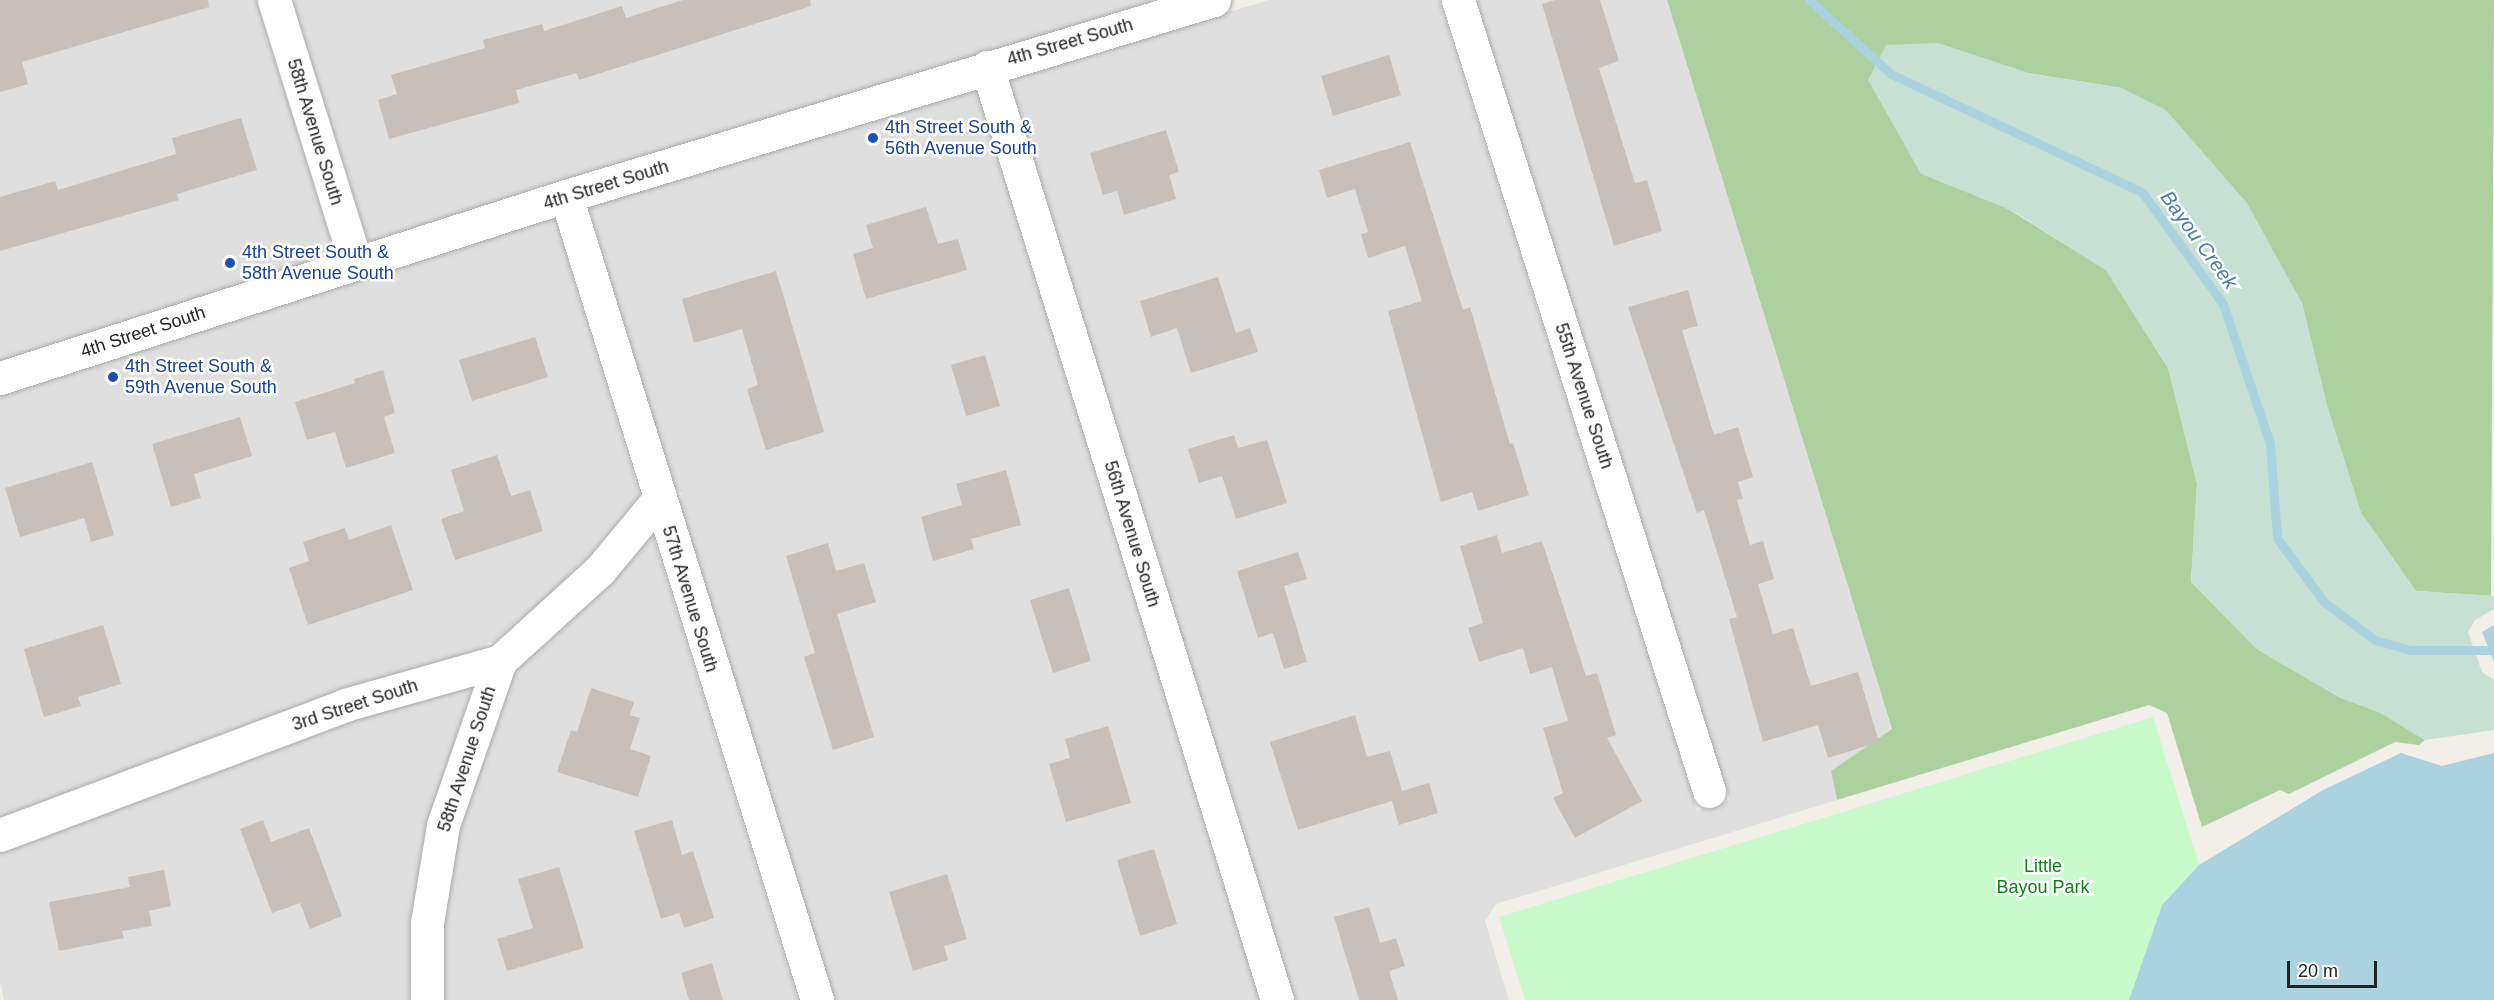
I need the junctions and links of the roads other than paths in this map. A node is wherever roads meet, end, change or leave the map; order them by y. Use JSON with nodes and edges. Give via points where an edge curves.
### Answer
{"nodes":[{"id":1,"x":274,"y":0,"type":"edge"},
{"id":2,"x":1214,"y":0,"type":"edge"},
{"id":3,"x":1458,"y":0,"type":"edge"},
{"id":4,"x":987,"y":67,"type":"junction"},
{"id":5,"x":566,"y":196,"type":"junction"},
{"id":6,"x":356,"y":263,"type":"junction"},
{"id":7,"x":0,"y":378,"type":"edge"},
{"id":8,"x":659,"y":499,"type":"junction"},
{"id":9,"x":500,"y":661,"type":"junction"},
{"id":10,"x":1709,"y":791,"type":"dead end"},
{"id":11,"x":0,"y":835,"type":"edge"},
{"id":12,"x":427,"y":1000,"type":"edge"},
{"id":13,"x":817,"y":1000,"type":"edge"},
{"id":14,"x":1277,"y":1000,"type":"edge"}],
"edges":[{"from":1,"to":6,"type":"street","name":"58th Avenue South"},
{"from":2,"to":4,"type":"street","name":"4th Street South"},
{"from":3,"to":10,"type":"street","name":"55th Avenue South"},
{"from":4,"to":5,"type":"street","name":"4th Street South"},
{"from":4,"to":14,"type":"street","name":"56th Avenue South"},
{"from":5,"to":6,"type":"street","name":"4th Street South"},
{"from":5,"to":8,"type":"street","name":"57th Avenue South"},
{"from":6,"to":7,"type":"street","name":"4th Street South"},
{"from":8,"to":9,"type":"street","name":"3rd Street South","via":[[600,570]]},
{"from":8,"to":13,"type":"street","name":"57th Avenue South"},
{"from":9,"to":11,"type":"street","name":"3rd Street South","via":[[345,705]]},
{"from":9,"to":12,"type":"street","name":"58th Avenue South","via":[[443,825],[427,923]]}]}
